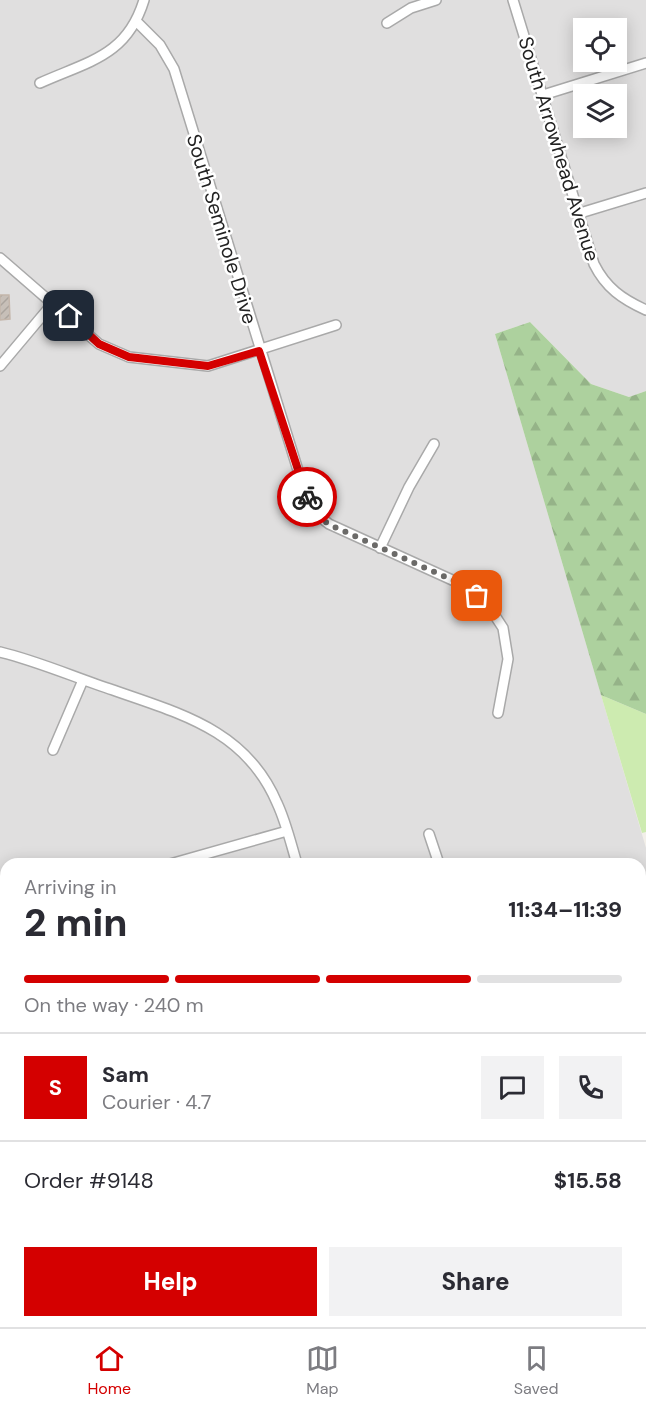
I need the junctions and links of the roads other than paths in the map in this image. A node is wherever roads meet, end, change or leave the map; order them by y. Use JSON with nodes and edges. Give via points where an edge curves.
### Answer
{"nodes":[{"id":1,"x":144,"y":0,"type":"edge"},
{"id":2,"x":436,"y":0,"type":"edge"},
{"id":3,"x":513,"y":0,"type":"edge"},
{"id":4,"x":137,"y":22,"type":"junction"},
{"id":5,"x":387,"y":23,"type":"dead end"},
{"id":6,"x":646,"y":63,"type":"edge"},
{"id":7,"x":40,"y":82,"type":"dead end"},
{"id":8,"x":543,"y":95,"type":"junction"},
{"id":9,"x":646,"y":193,"type":"edge"},
{"id":10,"x":577,"y":214,"type":"junction"},
{"id":11,"x":0,"y":258,"type":"edge"},
{"id":12,"x":53,"y":303,"type":"junction"},
{"id":13,"x":646,"y":310,"type":"edge"},
{"id":14,"x":336,"y":326,"type":"dead end"},
{"id":15,"x":259,"y":351,"type":"junction"},
{"id":16,"x":0,"y":366,"type":"edge"},
{"id":17,"x":434,"y":444,"type":"dead end"},
{"id":18,"x":380,"y":548,"type":"junction"},
{"id":19,"x":0,"y":652,"type":"edge"},
{"id":20,"x":83,"y":680,"type":"junction"},
{"id":21,"x":498,"y":713,"type":"dead end"},
{"id":22,"x":53,"y":750,"type":"dead end"},
{"id":23,"x":287,"y":831,"type":"junction"},
{"id":24,"x":429,"y":834,"type":"dead end"},
{"id":25,"x":191,"y":858,"type":"edge"},
{"id":26,"x":295,"y":858,"type":"edge"},
{"id":27,"x":437,"y":858,"type":"edge"}],
"edges":[{"from":1,"to":4,"type":"street"},
{"from":2,"to":5,"type":"street","via":[[411,8]]},
{"from":3,"to":8,"type":"street","name":"South Arrowhead Avenue"},
{"from":4,"to":7,"type":"street","via":[[122,43],[109,52]]},
{"from":4,"to":15,"type":"street","name":"South Seminole Drive","via":[[160,45],[174,69]]},
{"from":6,"to":8,"type":"street"},
{"from":8,"to":10,"type":"street","name":"South Arrowhead Avenue"},
{"from":9,"to":10,"type":"street"},
{"from":10,"to":13,"type":"street","name":"South Arrowhead Avenue","via":[[604,282],[626,301]]},
{"from":11,"to":12,"type":"street"},
{"from":12,"to":15,"type":"street","via":[[99,344],[114,352],[165,363],[208,366]]},
{"from":12,"to":16,"type":"street"},
{"from":14,"to":15,"type":"street"},
{"from":15,"to":18,"type":"street","name":"South Seminole Drive","via":[[315,513],[328,524]]},
{"from":17,"to":18,"type":"street"},
{"from":18,"to":21,"type":"street","name":"South Seminole Drive","via":[[461,584],[496,614],[508,659]]},
{"from":19,"to":20,"type":"street"},
{"from":20,"to":22,"type":"street"},
{"from":20,"to":23,"type":"street","via":[[189,717],[228,738],[265,778]]},
{"from":23,"to":25,"type":"street"},
{"from":23,"to":26,"type":"street"},
{"from":24,"to":27,"type":"street"}]}
